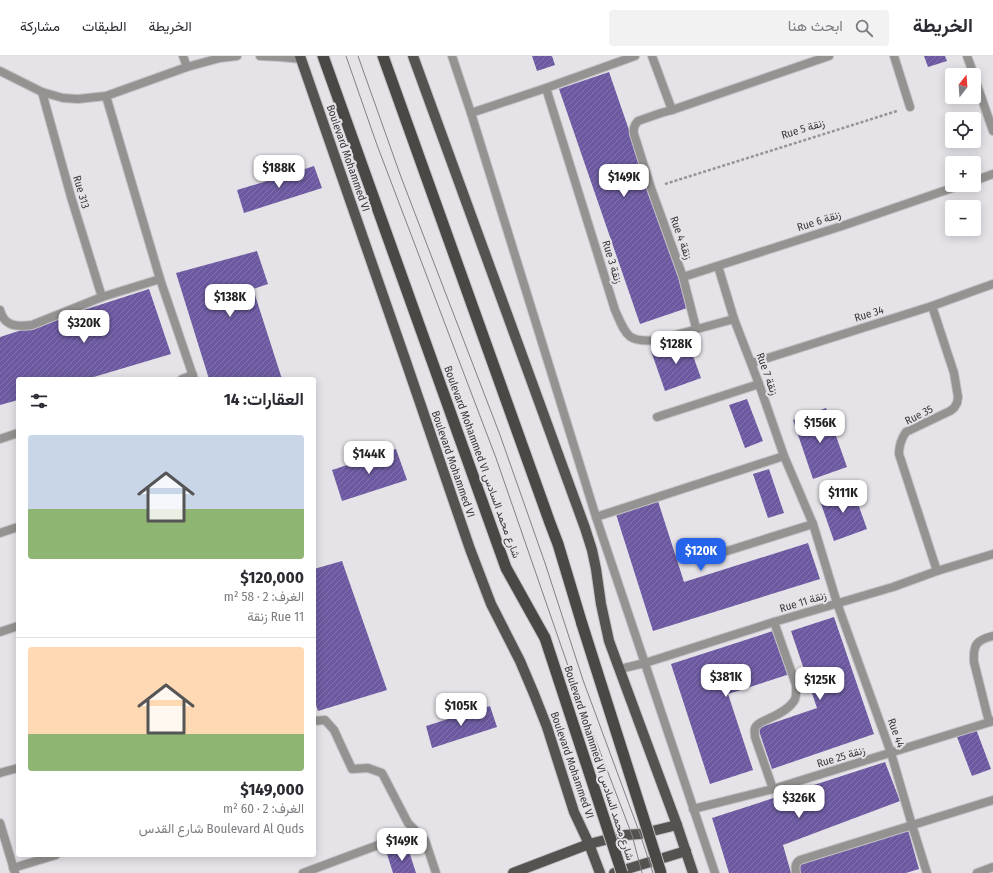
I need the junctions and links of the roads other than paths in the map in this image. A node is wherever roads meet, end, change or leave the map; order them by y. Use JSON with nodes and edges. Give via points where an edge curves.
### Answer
{"nodes":[{"id":1,"x":183,"y":56,"type":"edge"},
{"id":2,"x":237,"y":56,"type":"edge"},
{"id":3,"x":260,"y":56,"type":"edge"},
{"id":4,"x":323,"y":56,"type":"edge"},
{"id":5,"x":383,"y":56,"type":"edge"},
{"id":6,"x":413,"y":56,"type":"edge"},
{"id":7,"x":452,"y":56,"type":"edge"},
{"id":8,"x":635,"y":56,"type":"edge"},
{"id":9,"x":652,"y":56,"type":"edge"},
{"id":10,"x":829,"y":56,"type":"edge"},
{"id":11,"x":894,"y":56,"type":"edge"},
{"id":12,"x":967,"y":56,"type":"edge"},
{"id":13,"x":301,"y":58,"type":"edge"},
{"id":14,"x":187,"y":67,"type":"junction"},
{"id":15,"x":971,"y":68,"type":"edge"},
{"id":16,"x":0,"y":71,"type":"edge"},
{"id":17,"x":546,"y":88,"type":"junction"},
{"id":18,"x":42,"y":92,"type":"junction"},
{"id":19,"x":106,"y":96,"type":"junction"},
{"id":20,"x":981,"y":96,"type":"edge"},
{"id":21,"x":910,"y":107,"type":"road end"},
{"id":22,"x":672,"y":110,"type":"junction"},
{"id":23,"x":470,"y":113,"type":"junction"},
{"id":24,"x":993,"y":131,"type":"edge"},
{"id":25,"x":993,"y":174,"type":"edge"},
{"id":26,"x":981,"y":178,"type":"edge"},
{"id":27,"x":945,"y":191,"type":"edge"},
{"id":28,"x":718,"y":266,"type":"junction"},
{"id":29,"x":683,"y":277,"type":"junction"},
{"id":30,"x":160,"y":279,"type":"junction"},
{"id":31,"x":993,"y":284,"type":"edge"},
{"id":32,"x":102,"y":297,"type":"junction"},
{"id":33,"x":932,"y":306,"type":"junction"},
{"id":34,"x":0,"y":310,"type":"edge"},
{"id":35,"x":734,"y":319,"type":"junction"},
{"id":36,"x":696,"y":328,"type":"junction"},
{"id":37,"x":752,"y":364,"type":"junction"},
{"id":38,"x":193,"y":377,"type":"edge"},
{"id":39,"x":759,"y":384,"type":"junction"},
{"id":40,"x":657,"y":417,"type":"dead end"},
{"id":41,"x":16,"y":434,"type":"edge"},
{"id":42,"x":0,"y":439,"type":"edge"},
{"id":43,"x":784,"y":456,"type":"junction"},
{"id":44,"x":596,"y":517,"type":"junction"},
{"id":45,"x":813,"y":524,"type":"junction"},
{"id":46,"x":16,"y":528,"type":"edge"},
{"id":47,"x":0,"y":533,"type":"edge"},
{"id":48,"x":993,"y":554,"type":"edge"},
{"id":49,"x":705,"y":558,"type":"dead end"},
{"id":50,"x":937,"y":571,"type":"junction"},
{"id":51,"x":837,"y":603,"type":"junction"},
{"id":52,"x":774,"y":622,"type":"junction"},
{"id":53,"x":16,"y":627,"type":"edge"},
{"id":54,"x":0,"y":632,"type":"edge"},
{"id":55,"x":993,"y":636,"type":"edge"},
{"id":56,"x":645,"y":663,"type":"junction"},
{"id":57,"x":620,"y":669,"type":"junction"},
{"id":58,"x":316,"y":721,"type":"edge"},
{"id":59,"x":991,"y":721,"type":"edge"},
{"id":60,"x":892,"y":753,"type":"junction"},
{"id":61,"x":16,"y":769,"type":"edge"},
{"id":62,"x":0,"y":773,"type":"edge"},
{"id":63,"x":773,"y":789,"type":"junction"},
{"id":64,"x":993,"y":800,"type":"edge"},
{"id":65,"x":693,"y":809,"type":"junction"},
{"id":66,"x":0,"y":823,"type":"edge"},
{"id":67,"x":677,"y":825,"type":"junction"},
{"id":68,"x":912,"y":825,"type":"junction"},
{"id":69,"x":417,"y":832,"type":"junction"},
{"id":70,"x":589,"y":844,"type":"junction"},
{"id":71,"x":686,"y":851,"type":"junction"},
{"id":72,"x":51,"y":857,"type":"edge"},
{"id":73,"x":993,"y":868,"type":"edge"},
{"id":74,"x":14,"y":871,"type":"edge"},
{"id":75,"x":303,"y":873,"type":"edge"},
{"id":76,"x":436,"y":873,"type":"edge"},
{"id":77,"x":513,"y":873,"type":"edge"},
{"id":78,"x":600,"y":873,"type":"edge"},
{"id":79,"x":614,"y":873,"type":"edge"},
{"id":80,"x":622,"y":873,"type":"edge"},
{"id":81,"x":661,"y":873,"type":"edge"},
{"id":82,"x":693,"y":873,"type":"edge"},
{"id":83,"x":715,"y":873,"type":"edge"},
{"id":84,"x":796,"y":873,"type":"edge"},
{"id":85,"x":927,"y":873,"type":"edge"},
{"id":86,"x":977,"y":873,"type":"edge"}],
"edges":[{"from":1,"to":14,"type":"street"},
{"from":2,"to":14,"type":"street"},
{"from":3,"to":13,"type":"street"},
{"from":4,"to":80,"type":"highway","name":"Boulevard Mohammed VI شارع محمد السادس","bridge":true,"via":[[506,568],[545,638]]},
{"from":5,"to":81,"type":"highway","bridge":true,"via":[[558,544]]},
{"from":6,"to":57,"type":"main road","via":[[586,528],[604,620]]},
{"from":7,"to":23,"type":"street"},
{"from":8,"to":17,"type":"street"},
{"from":9,"to":22,"type":"street"},
{"from":10,"to":22,"type":"street"},
{"from":11,"to":21,"type":"street"},
{"from":12,"to":15,"type":"street"},
{"from":13,"to":70,"type":"main road","name":"Boulevard Mohammed VI","via":[[470,549],[491,604],[534,694],[574,812]]},
{"from":14,"to":19,"type":"street"},
{"from":16,"to":18,"type":"street"},
{"from":17,"to":23,"type":"street"},
{"from":17,"to":36,"type":"street","name":"Rue 3 زنقة","via":[[623,330],[630,338],[645,341]]},
{"from":18,"to":19,"type":"street","via":[[78,99]]},
{"from":18,"to":32,"type":"street","name":"Rue 313","via":[[70,196]]},
{"from":19,"to":30,"type":"street"},
{"from":20,"to":24,"type":"street"},
{"from":22,"to":29,"type":"street","name":"Rue 4 زنقة","via":[[638,121],[634,134]]},
{"from":23,"to":44,"type":"street"},
{"from":25,"to":26,"type":"street"},
{"from":27,"to":28,"type":"street","name":"Rue 6 زنقة"},
{"from":28,"to":29,"type":"street","name":"Rue 6 زنقة"},
{"from":28,"to":35,"type":"street","name":"Rue 7 زنقة"},
{"from":29,"to":36,"type":"street","name":"Rue 4 زنقة"},
{"from":30,"to":32,"type":"street"},
{"from":30,"to":38,"type":"street"},
{"from":31,"to":33,"type":"street","name":"Rue 34"},
{"from":32,"to":34,"type":"street","via":[[21,327],[6,321]]},
{"from":33,"to":37,"type":"street","name":"Rue 34"},
{"from":33,"to":50,"type":"street","name":"Rue 35","via":[[954,373],[957,403],[950,411],[906,432],[899,446],[899,454]]},
{"from":35,"to":36,"type":"street","name":"Rue 3 زنقة"},
{"from":35,"to":37,"type":"street","name":"Rue 7 زنقة"},
{"from":37,"to":39,"type":"street","name":"Rue 7 زنقة"},
{"from":39,"to":40,"type":"street"},
{"from":39,"to":43,"type":"street","name":"Rue 7 زنقة"},
{"from":41,"to":42,"type":"street"},
{"from":43,"to":44,"type":"street"},
{"from":43,"to":45,"type":"street","name":"Rue 7 زنقة"},
{"from":44,"to":56,"type":"street"},
{"from":45,"to":49,"type":"street"},
{"from":45,"to":51,"type":"street","name":"Rue 7 زنقة"},
{"from":46,"to":47,"type":"street"},
{"from":48,"to":50,"type":"street","name":"Rue 11 زنقة"},
{"from":50,"to":51,"type":"street","name":"Rue 11 زنقة"},
{"from":51,"to":52,"type":"street","name":"Rue 11 زنقة"},
{"from":51,"to":60,"type":"street","name":"Rue 44"},
{"from":52,"to":56,"type":"street","name":"Rue 11 زنقة"},
{"from":52,"to":63,"type":"street","via":[[796,685],[796,694],[795,700],[785,710],[762,721],[754,732]]},
{"from":53,"to":54,"type":"street"},
{"from":55,"to":59,"type":"street","via":[[984,638],[976,645],[974,652],[974,662]]},
{"from":56,"to":57,"type":"street","name":"Rue 11 زنقة"},
{"from":56,"to":65,"type":"street"},
{"from":57,"to":67,"type":"main road"},
{"from":58,"to":69,"type":"street","via":[[325,720],[334,730],[352,769],[368,768],[382,774],[408,823]]},
{"from":59,"to":60,"type":"street","name":"Rue 25 زنقة"},
{"from":60,"to":63,"type":"street","name":"Rue 25 زنقة"},
{"from":60,"to":68,"type":"street","name":"Rue 44"},
{"from":61,"to":62,"type":"street"},
{"from":63,"to":65,"type":"street","name":"Rue 25 زنقة"},
{"from":64,"to":68,"type":"street"},
{"from":65,"to":83,"type":"street"},
{"from":66,"to":74,"type":"street"},
{"from":67,"to":70,"type":"main road"},
{"from":67,"to":71,"type":"main road"},
{"from":68,"to":84,"type":"street","via":[[800,860],[795,866]]},
{"from":68,"to":85,"type":"street","name":"Rue 44"},
{"from":69,"to":75,"type":"street"},
{"from":69,"to":76,"type":"street","via":[[424,840]]},
{"from":70,"to":77,"type":"main road"},
{"from":70,"to":78,"type":"main road","name":"Boulevard Mohammed VI"},
{"from":71,"to":79,"type":"main road"},
{"from":71,"to":82,"type":"main road"},
{"from":72,"to":74,"type":"street"},
{"from":73,"to":86,"type":"street"}]}
